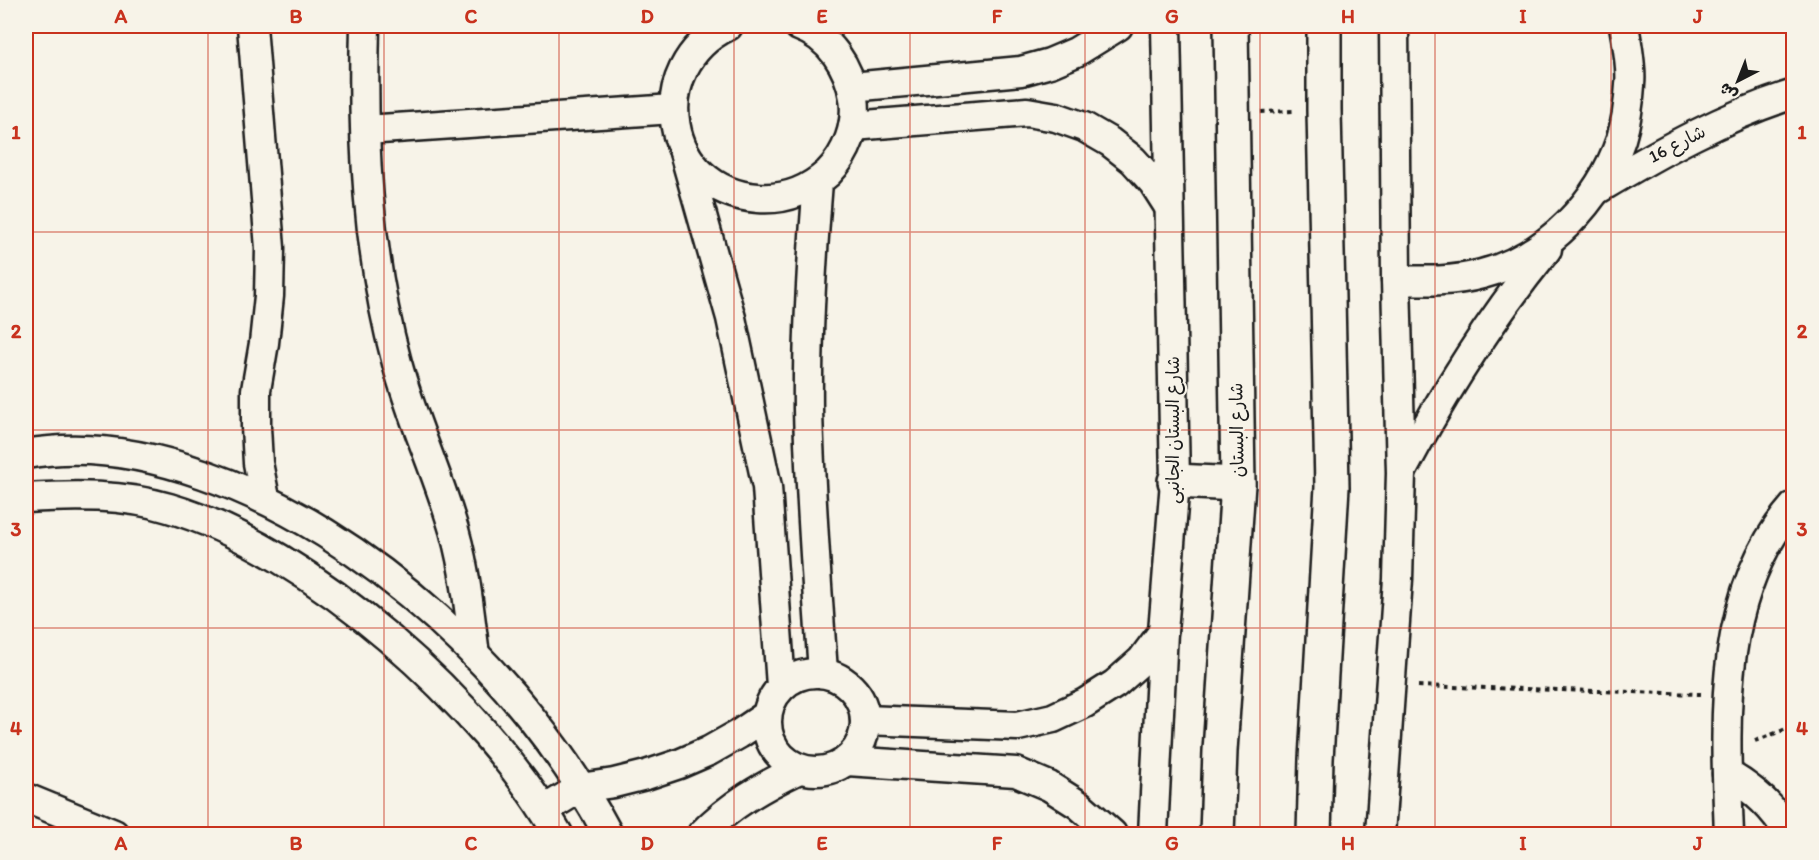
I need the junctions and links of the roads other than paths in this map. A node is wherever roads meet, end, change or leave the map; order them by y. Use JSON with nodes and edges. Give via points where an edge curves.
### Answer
{"nodes":[{"id":1,"x":252,"y":26,"type":"edge"},
{"id":2,"x":365,"y":26,"type":"edge"},
{"id":3,"x":692,"y":26,"type":"edge"},
{"id":4,"x":728,"y":26,"type":"edge"},
{"id":5,"x":803,"y":26,"type":"edge"},
{"id":6,"x":1118,"y":26,"type":"edge"},
{"id":7,"x":1166,"y":26,"type":"edge"},
{"id":8,"x":1231,"y":26,"type":"edge"},
{"id":9,"x":1324,"y":26,"type":"edge"},
{"id":10,"x":1394,"y":26,"type":"edge"},
{"id":11,"x":1624,"y":26,"type":"edge"},
{"id":12,"x":681,"y":70,"type":"junction"},
{"id":13,"x":852,"y":87,"type":"junction"},
{"id":14,"x":1794,"y":94,"type":"edge"},
{"id":15,"x":673,"y":109,"type":"junction"},
{"id":16,"x":853,"y":126,"type":"junction"},
{"id":17,"x":366,"y":130,"type":"junction"},
{"id":18,"x":684,"y":152,"type":"junction"},
{"id":19,"x":818,"y":182,"type":"junction"},
{"id":20,"x":1598,"y":189,"type":"junction"},
{"id":21,"x":1169,"y":207,"type":"junction"},
{"id":22,"x":1560,"y":232,"type":"junction"},
{"id":23,"x":1396,"y":280,"type":"junction"},
{"id":24,"x":26,"y":454,"type":"edge"},
{"id":25,"x":1401,"y":472,"type":"junction"},
{"id":26,"x":1175,"y":481,"type":"junction"},
{"id":27,"x":1238,"y":484,"type":"junction"},
{"id":28,"x":26,"y":498,"type":"edge"},
{"id":29,"x":265,"y":498,"type":"junction"},
{"id":30,"x":1794,"y":506,"type":"edge"},
{"id":31,"x":1164,"y":632,"type":"junction"},
{"id":32,"x":476,"y":655,"type":"junction"},
{"id":33,"x":823,"y":672,"type":"junction"},
{"id":34,"x":780,"y":686,"type":"junction"},
{"id":35,"x":766,"y":715,"type":"junction"},
{"id":36,"x":866,"y":720,"type":"junction"},
{"id":37,"x":847,"y":760,"type":"junction"},
{"id":38,"x":1727,"y":763,"type":"junction"},
{"id":39,"x":799,"y":769,"type":"junction"},
{"id":40,"x":580,"y":788,"type":"junction"},
{"id":41,"x":26,"y":798,"type":"edge"},
{"id":42,"x":544,"y":810,"type":"junction"},
{"id":43,"x":114,"y":834,"type":"edge"},
{"id":44,"x":558,"y":834,"type":"edge"},
{"id":45,"x":608,"y":834,"type":"edge"},
{"id":46,"x":702,"y":834,"type":"edge"},
{"id":47,"x":1112,"y":834,"type":"edge"},
{"id":48,"x":1152,"y":834,"type":"edge"},
{"id":49,"x":1217,"y":834,"type":"edge"},
{"id":50,"x":1314,"y":834,"type":"edge"},
{"id":51,"x":1380,"y":834,"type":"edge"},
{"id":52,"x":1729,"y":834,"type":"edge"},
{"id":53,"x":1790,"y":834,"type":"edge"}],
"edges":[{"from":1,"to":29,"type":"street","via":[[270,248],[269,296],[256,390],[258,464]]},
{"from":2,"to":17,"type":"street"},
{"from":3,"to":12,"type":"street"},
{"from":4,"to":12,"type":"street","via":[[695,49]]},
{"from":5,"to":13,"type":"street","via":[[836,52]]},
{"from":6,"to":13,"type":"street","via":[[1076,52],[1021,71]]},
{"from":7,"to":21,"type":"street","name":"شارع البستان الجانبى"},
{"from":8,"to":27,"type":"street","name":"شارع البستان"},
{"from":9,"to":50,"type":"street","via":[[1332,487]]},
{"from":10,"to":23,"type":"street"},
{"from":11,"to":20,"type":"street","via":[[1631,82],[1621,138]]},
{"from":12,"to":15,"type":"street"},
{"from":13,"to":16,"type":"street"},
{"from":14,"to":20,"type":"street","name":"شارع 16","via":[[1656,154]]},
{"from":15,"to":17,"type":"street"},
{"from":15,"to":18,"type":"street"},
{"from":16,"to":19,"type":"street","via":[[841,157]]},
{"from":16,"to":21,"type":"street","via":[[1027,112],[1056,117],[1110,141],[1153,182]]},
{"from":17,"to":32,"type":"street","via":[[369,200],[384,305],[411,408],[451,519],[463,565]]},
{"from":18,"to":19,"type":"street","via":[[707,178],[745,197],[770,199],[795,194]]},
{"from":18,"to":34,"type":"street","via":[[731,318],[767,488]]},
{"from":19,"to":33,"type":"street","via":[[808,407]]},
{"from":20,"to":22,"type":"street"},
{"from":21,"to":26,"type":"street","name":"شارع البستان الجانبى"},
{"from":22,"to":23,"type":"street","via":[[1524,257],[1483,274],[1440,282]]},
{"from":22,"to":25,"type":"street","via":[[1458,372]]},
{"from":23,"to":25,"type":"street"},
{"from":24,"to":29,"type":"street","via":[[88,449],[137,454]]},
{"from":25,"to":51,"type":"street","via":[[1398,579]]},
{"from":26,"to":27,"type":"street"},
{"from":26,"to":31,"type":"street","name":"شارع البستان الجانبى"},
{"from":27,"to":49,"type":"street","name":"شارع البستان"},
{"from":28,"to":42,"type":"street","via":[[120,498],[168,507],[214,523],[277,558],[338,598],[447,692]]},
{"from":29,"to":32,"type":"street","via":[[347,547],[432,613]]},
{"from":30,"to":38,"type":"street","via":[[1770,538],[1743,597],[1735,629]]},
{"from":31,"to":36,"type":"street","via":[[1142,660],[1115,684],[1053,718],[1018,726]]},
{"from":31,"to":48,"type":"street","name":"شارع البستان الجانبى"},
{"from":32,"to":40,"type":"street","via":[[541,732]]},
{"from":33,"to":34,"type":"street","via":[[800,674]]},
{"from":33,"to":36,"type":"street","via":[[836,676],[857,694]]},
{"from":34,"to":35,"type":"street"},
{"from":35,"to":39,"type":"street","via":[[770,741],[777,753]]},
{"from":35,"to":40,"type":"street","via":[[709,751],[679,764],[614,783]]},
{"from":36,"to":37,"type":"street","via":[[858,749]]},
{"from":37,"to":39,"type":"street","via":[[824,771]]},
{"from":37,"to":47,"type":"street","via":[[1016,772],[1079,805]]},
{"from":38,"to":52,"type":"street"},
{"from":38,"to":53,"type":"street","via":[[1766,801]]},
{"from":39,"to":46,"type":"street","via":[[737,803]]},
{"from":40,"to":42,"type":"street"},
{"from":40,"to":45,"type":"street"},
{"from":41,"to":43,"type":"street"},
{"from":42,"to":44,"type":"street"}]}
